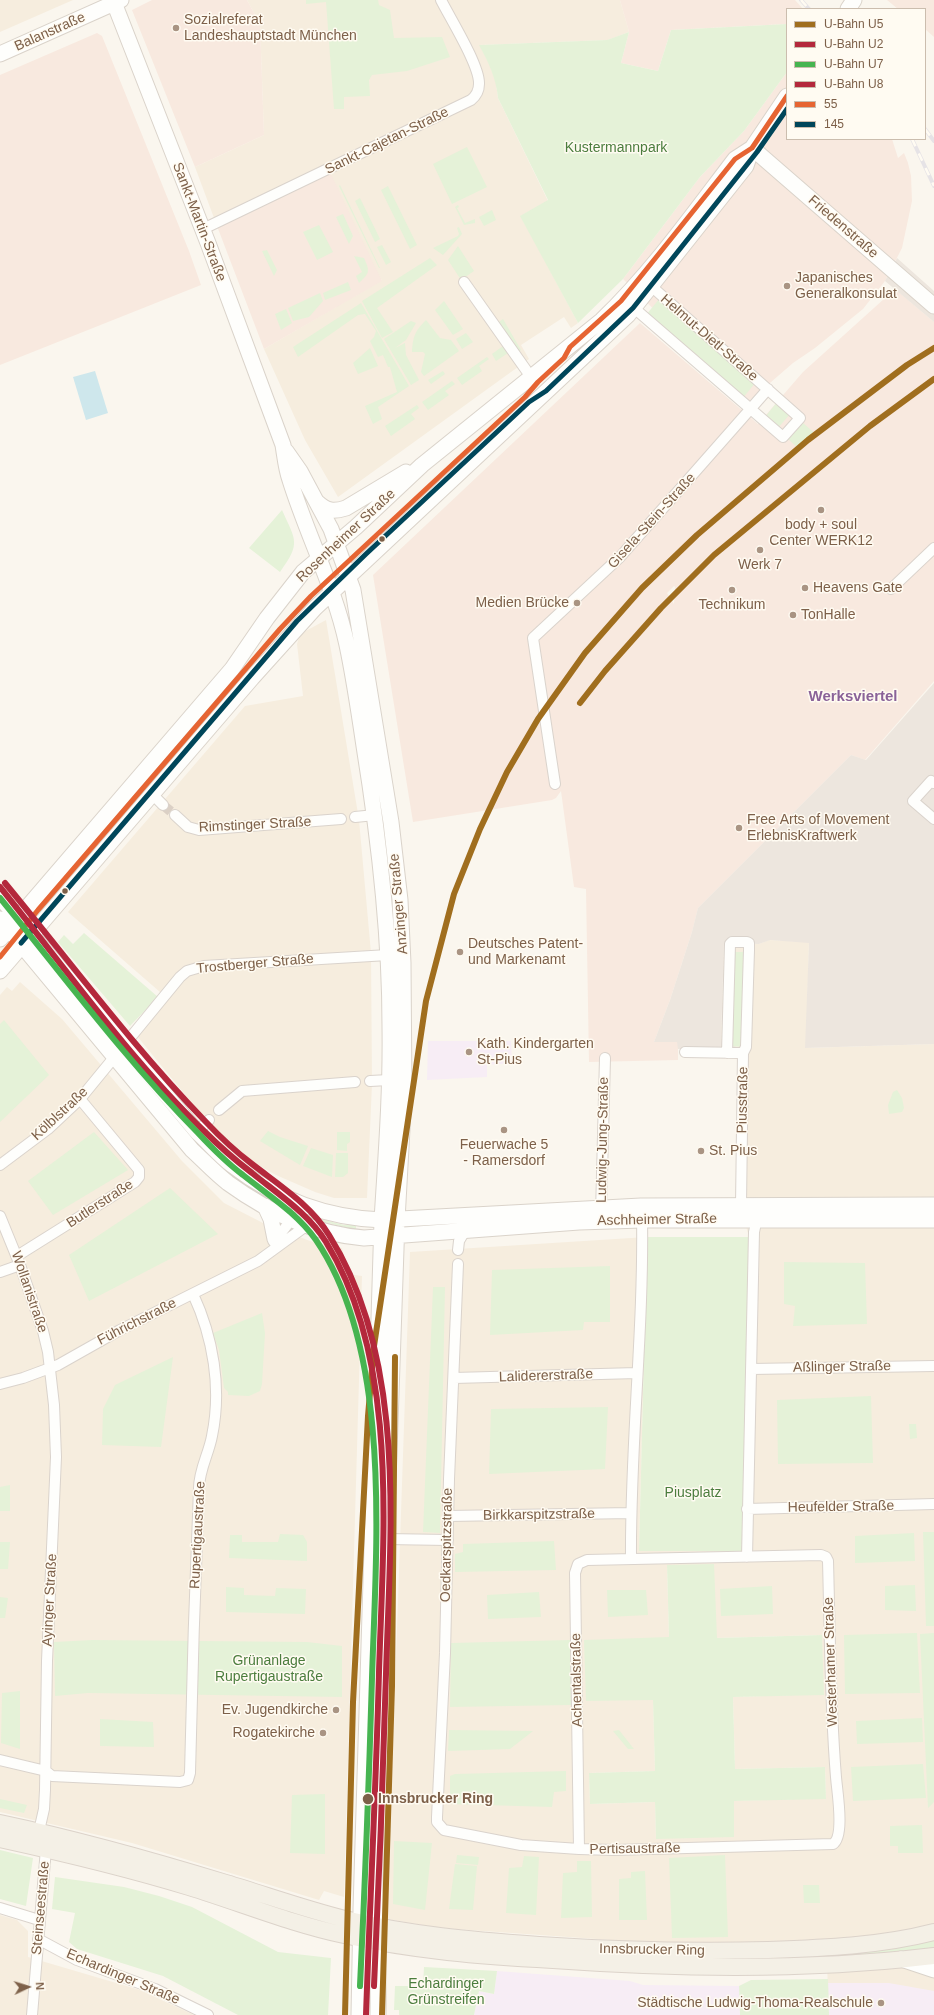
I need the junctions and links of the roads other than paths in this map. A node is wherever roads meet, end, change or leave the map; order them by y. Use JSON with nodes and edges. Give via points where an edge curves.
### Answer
{"nodes":[{"id":1,"x":441,"y":0,"type":"edge"},
{"id":2,"x":116,"y":1,"type":"edge"},
{"id":3,"x":0,"y":54,"type":"edge"},
{"id":4,"x":786,"y":97,"type":"edge"},
{"id":5,"x":752,"y":148,"type":"junction"},
{"id":6,"x":203,"y":229,"type":"junction"},
{"id":7,"x":464,"y":282,"type":"dead end"},
{"id":8,"x":651,"y":286,"type":"junction"},
{"id":9,"x":934,"y":306,"type":"edge"},
{"id":10,"x":634,"y":308,"type":"junction"},
{"id":11,"x":531,"y":377,"type":"junction"},
{"id":12,"x":768,"y":389,"type":"junction"},
{"id":13,"x":750,"y":408,"type":"junction"},
{"id":14,"x":283,"y":445,"type":"junction"},
{"id":15,"x":422,"y":464,"type":"junction"},
{"id":16,"x":317,"y":501,"type":"junction"},
{"id":17,"x":338,"y":543,"type":"junction"},
{"id":18,"x":934,"y":548,"type":"edge"},
{"id":19,"x":319,"y":559,"type":"junction"},
{"id":20,"x":349,"y":575,"type":"junction"},
{"id":21,"x":891,"y":589,"type":"dead end"},
{"id":22,"x":331,"y":593,"type":"junction"},
{"id":23,"x":934,"y":783,"type":"edge"},
{"id":24,"x":555,"y":784,"type":"dead end"},
{"id":25,"x":152,"y":794,"type":"junction"},
{"id":26,"x":163,"y":804,"type":"tunnel mouth"},
{"id":27,"x":175,"y":815,"type":"tunnel mouth"},
{"id":28,"x":375,"y":815,"type":"junction"},
{"id":29,"x":355,"y":817,"type":"dead end"},
{"id":30,"x":341,"y":819,"type":"dead end"},
{"id":31,"x":934,"y":819,"type":"edge"},
{"id":32,"x":0,"y":897,"type":"edge"},
{"id":33,"x":7,"y":927,"type":"edge"},
{"id":34,"x":27,"y":941,"type":"junction"},
{"id":35,"x":388,"y":955,"type":"junction"},
{"id":36,"x":0,"y":971,"type":"edge"},
{"id":37,"x":123,"y":1045,"type":"junction"},
{"id":38,"x":685,"y":1052,"type":"dead end"},
{"id":39,"x":726,"y":1053,"type":"junction"},
{"id":40,"x":743,"y":1053,"type":"junction"},
{"id":41,"x":605,"y":1058,"type":"dead end"},
{"id":42,"x":389,"y":1080,"type":"junction"},
{"id":43,"x":370,"y":1081,"type":"dead end"},
{"id":44,"x":355,"y":1082,"type":"dead end"},
{"id":45,"x":80,"y":1099,"type":"junction"},
{"id":46,"x":219,"y":1110,"type":"dead end"},
{"id":47,"x":208,"y":1120,"type":"dead end"},
{"id":48,"x":197,"y":1132,"type":"junction"},
{"id":49,"x":0,"y":1165,"type":"edge"},
{"id":50,"x":741,"y":1204,"type":"junction"},
{"id":51,"x":934,"y":1205,"type":"edge"},
{"id":52,"x":265,"y":1206,"type":"junction"},
{"id":53,"x":306,"y":1207,"type":"junction"},
{"id":54,"x":758,"y":1212,"type":"junction"},
{"id":55,"x":642,"y":1213,"type":"junction"},
{"id":56,"x":601,"y":1214,"type":"junction"},
{"id":57,"x":0,"y":1216,"type":"edge"},
{"id":58,"x":291,"y":1220,"type":"junction"},
{"id":59,"x":382,"y":1220,"type":"junction"},
{"id":60,"x":397,"y":1220,"type":"junction"},
{"id":61,"x":934,"y":1220,"type":"edge"},
{"id":62,"x":306,"y":1226,"type":"junction"},
{"id":63,"x":465,"y":1231,"type":"junction"},
{"id":64,"x":389,"y":1237,"type":"junction"},
{"id":65,"x":273,"y":1245,"type":"junction"},
{"id":66,"x":458,"y":1250,"type":"dead end"},
{"id":67,"x":19,"y":1260,"type":"junction"},
{"id":68,"x":458,"y":1264,"type":"dead end"},
{"id":69,"x":0,"y":1272,"type":"edge"},
{"id":70,"x":193,"y":1294,"type":"junction"},
{"id":71,"x":934,"y":1366,"type":"edge"},
{"id":72,"x":751,"y":1368,"type":"junction"},
{"id":73,"x":49,"y":1369,"type":"junction"},
{"id":74,"x":637,"y":1373,"type":"junction"},
{"id":75,"x":454,"y":1378,"type":"junction"},
{"id":76,"x":0,"y":1384,"type":"edge"},
{"id":77,"x":934,"y":1504,"type":"edge"},
{"id":78,"x":747,"y":1509,"type":"junction"},
{"id":79,"x":630,"y":1513,"type":"junction"},
{"id":80,"x":448,"y":1516,"type":"junction"},
{"id":81,"x":380,"y":1537,"type":"junction"},
{"id":82,"x":448,"y":1540,"type":"junction"},
{"id":83,"x":747,"y":1557,"type":"junction"},
{"id":84,"x":631,"y":1559,"type":"junction"},
{"id":85,"x":0,"y":1760,"type":"edge"},
{"id":86,"x":46,"y":1771,"type":"junction"},
{"id":87,"x":0,"y":1823,"type":"edge"},
{"id":88,"x":440,"y":1826,"type":"joint"},
{"id":89,"x":39,"y":1831,"type":"junction"},
{"id":90,"x":0,"y":1839,"type":"edge"},
{"id":91,"x":833,"y":1844,"type":"joint"},
{"id":92,"x":46,"y":1849,"type":"junction"},
{"id":93,"x":578,"y":1849,"type":"junction"},
{"id":94,"x":0,"y":1908,"type":"edge"},
{"id":95,"x":39,"y":1920,"type":"junction"},
{"id":96,"x":360,"y":1922,"type":"junction"},
{"id":97,"x":376,"y":1926,"type":"junction"},
{"id":98,"x":934,"y":1932,"type":"edge"},
{"id":99,"x":38,"y":1939,"type":"junction"},
{"id":100,"x":360,"y":1939,"type":"junction"},
{"id":101,"x":378,"y":1942,"type":"junction"},
{"id":102,"x":934,"y":1956,"type":"edge"},
{"id":103,"x":901,"y":1959,"type":"junction"},
{"id":104,"x":934,"y":1970,"type":"edge"},
{"id":105,"x":32,"y":2015,"type":"edge"},
{"id":106,"x":208,"y":2015,"type":"edge"},
{"id":107,"x":359,"y":2015,"type":"edge"},
{"id":108,"x":378,"y":2015,"type":"edge"}],
"edges":[{"from":1,"to":6,"type":"street","name":"Sankt-Cajetan-Straße","via":[[479,78],[477,92],[472,100]]},
{"from":2,"to":3,"type":"main road","name":"Balanstraße"},
{"from":2,"to":6,"type":"main road","name":"Sankt-Martin-Straße"},
{"from":4,"to":5,"type":"main road","name":"Rosenheimer Straße"},
{"from":5,"to":8,"type":"main road","name":"Rosenheimer Straße","via":[[746,166]]},
{"from":5,"to":9,"type":"main road","name":"Friedenstraße"},
{"from":5,"to":11,"type":"main road","name":"Rosenheimer Straße","via":[[735,159],[621,302]]},
{"from":6,"to":14,"type":"main road","name":"Sankt-Martin-Straße"},
{"from":7,"to":11,"type":"street"},
{"from":8,"to":10,"type":"main road","name":"Rosenheimer Straße"},
{"from":8,"to":12,"type":"street","name":"Helmut-Dietl-Straße"},
{"from":10,"to":13,"type":"street","name":"Helmut-Dietl-Straße"},
{"from":10,"to":20,"type":"main road","name":"Rosenheimer Straße"},
{"from":11,"to":15,"type":"main road","name":"Rosenheimer Straße"},
{"from":12,"to":13,"type":"street","name":"Helmut-Dietl-Straße"},
{"from":12,"to":13,"type":"street","name":"Helmut-Dietl-Straße","via":[[800,418],[783,437]]},
{"from":13,"to":24,"type":"street","name":"Gisela-Stein-Straße","via":[[620,557],[533,638]]},
{"from":14,"to":16,"type":"main road","name":"Sankt-Martin-Straße"},
{"from":14,"to":19,"type":"main road","name":"Sankt-Martin-Straße","via":[[289,479]]},
{"from":15,"to":16,"type":"main road","via":[[392,479],[346,508],[329,510]]},
{"from":15,"to":17,"type":"main road","name":"Rosenheimer Straße"},
{"from":16,"to":17,"type":"main road","name":"Sankt-Martin-Straße"},
{"from":17,"to":19,"type":"main road","name":"Rosenheimer Straße"},
{"from":17,"to":20,"type":"main road","name":"Sankt-Martin-Straße"},
{"from":18,"to":21,"type":"street"},
{"from":19,"to":22,"type":"main road","name":"Sankt-Martin-Straße"},
{"from":19,"to":33,"type":"main road","name":"Rosenheimer Straße","via":[[303,572],[218,685]]},
{"from":20,"to":22,"type":"main road","name":"Rosenheimer Straße"},
{"from":20,"to":60,"type":"main road","name":"Anzinger Straße","via":[[356,601],[382,760],[400,900],[405,1034]]},
{"from":22,"to":25,"type":"main road","name":"Rosenheimer Straße","via":[[252,678]]},
{"from":22,"to":28,"type":"main road","name":"Anzinger Straße","via":[[347,644]]},
{"from":23,"to":31,"type":"street","via":[[931,781],[914,801]]},
{"from":25,"to":26,"type":"street"},
{"from":25,"to":34,"type":"main road","name":"Rosenheimer Straße"},
{"from":27,"to":30,"type":"street","name":"Rimstinger Straße","via":[[188,827],[199,830]]},
{"from":28,"to":29,"type":"street"},
{"from":28,"to":35,"type":"main road","name":"Anzinger Straße"},
{"from":32,"to":33,"type":"main road"},
{"from":33,"to":34,"type":"main road"},
{"from":34,"to":36,"type":"main road","name":"Rosenheimer Straße"},
{"from":34,"to":37,"type":"main road"},
{"from":35,"to":37,"type":"street","name":"Trostberger Straße","via":[[204,966],[190,969],[180,977]]},
{"from":35,"to":42,"type":"main road","name":"Anzinger Straße"},
{"from":37,"to":45,"type":"street","name":"Kölblstraße"},
{"from":37,"to":48,"type":"main road","name":"Aschheimer Straße"},
{"from":37,"to":52,"type":"main road","name":"Aschheimer Straße","via":[[192,1150],[227,1182]]},
{"from":38,"to":39,"type":"street","name":"Piusstraße"},
{"from":39,"to":40,"type":"street","name":"Piusstraße"},
{"from":39,"to":40,"type":"street","via":[[730,944],[747,942],[749,945],[746,1047]]},
{"from":40,"to":50,"type":"street","name":"Piusstraße"},
{"from":41,"to":56,"type":"street","name":"Ludwig-Jung-Straße"},
{"from":42,"to":43,"type":"street"},
{"from":42,"to":59,"type":"main road","name":"Anzinger Straße"},
{"from":44,"to":46,"type":"street","via":[[242,1091]]},
{"from":45,"to":49,"type":"street","name":"Kölblstraße","via":[[48,1129]]},
{"from":45,"to":67,"type":"street","name":"Butlerstraße","via":[[139,1170],[139,1177]]},
{"from":47,"to":48,"type":"street"},
{"from":48,"to":53,"type":"main road","name":"Aschheimer Straße","via":[[249,1177],[269,1190]]},
{"from":50,"to":54,"type":"main road","name":"Aschheimer Straße"},
{"from":50,"to":55,"type":"main road","name":"Aschheimer Straße"},
{"from":51,"to":54,"type":"main road","name":"Aschheimer Straße"},
{"from":52,"to":58,"type":"main road","name":"Aschheimer Straße"},
{"from":52,"to":65,"type":"main road","via":[[271,1219]]},
{"from":53,"to":58,"type":"main road"},
{"from":53,"to":59,"type":"main road","name":"Aschheimer Straße","via":[[348,1217]]},
{"from":54,"to":55,"type":"main road","name":"Aschheimer Straße"},
{"from":54,"to":61,"type":"main road","name":"Aschheimer Straße"},
{"from":54,"to":72,"type":"street","via":[[754,1232]]},
{"from":55,"to":56,"type":"main road","name":"Aschheimer Straße"},
{"from":55,"to":74,"type":"street"},
{"from":56,"to":60,"type":"main road","name":"Aschheimer Straße"},
{"from":56,"to":63,"type":"main road","name":"Aschheimer Straße"},
{"from":57,"to":67,"type":"street","name":"Wollanistraße"},
{"from":58,"to":62,"type":"main road","name":"Aschheimer Straße"},
{"from":58,"to":65,"type":"street","name":"Führichstraße"},
{"from":59,"to":60,"type":"main road","name":"Aschheimer Straße"},
{"from":59,"to":64,"type":"main road","name":"Anzinger Straße"},
{"from":60,"to":64,"type":"main road","name":"Anzinger Straße"},
{"from":62,"to":64,"type":"main road","name":"Aschheimer Straße","via":[[354,1238]]},
{"from":62,"to":65,"type":"street","name":"Führichstraße"},
{"from":63,"to":64,"type":"main road","name":"Aschheimer Straße"},
{"from":63,"to":66,"type":"street","via":[[459,1241]]},
{"from":64,"to":81,"type":"main road"},
{"from":65,"to":70,"type":"street","name":"Führichstraße","via":[[258,1261]]},
{"from":67,"to":69,"type":"street"},
{"from":67,"to":73,"type":"street","name":"Wollanistraße","via":[[43,1331]]},
{"from":68,"to":75,"type":"street","name":"Oedkarspitzstraße"},
{"from":70,"to":73,"type":"street","name":"Führichstraße"},
{"from":70,"to":86,"type":"street","name":"Rupertigaustraße","via":[[206,1326],[216,1385],[212,1436],[199,1482],[188,1780],[180,1782],[52,1776]]},
{"from":71,"to":72,"type":"street","name":"Aßlinger Straße"},
{"from":72,"to":78,"type":"street"},
{"from":73,"to":76,"type":"street","name":"Führichstraße"},
{"from":73,"to":86,"type":"street","name":"Ayinger Straße","via":[[54,1406],[56,1457],[47,1661]]},
{"from":74,"to":75,"type":"street","name":"Lalidererstraße"},
{"from":74,"to":79,"type":"street"},
{"from":75,"to":80,"type":"street","name":"Oedkarspitzstraße"},
{"from":77,"to":78,"type":"street","name":"Heufelder Straße"},
{"from":78,"to":83,"type":"street"},
{"from":79,"to":80,"type":"street","name":"Birkkarspitzstraße"},
{"from":79,"to":84,"type":"street"},
{"from":80,"to":82,"type":"street","name":"Oedkarspitzstraße"},
{"from":81,"to":82,"type":"street"},
{"from":81,"to":96,"type":"main road"},
{"from":81,"to":97,"type":"main road","via":[[382,1578],[375,1857]]},
{"from":82,"to":88,"type":"street","name":"Oedkarspitzstraße","via":[[437,1817]]},
{"from":83,"to":84,"type":"street"},
{"from":83,"to":91,"type":"street","name":"Westerhamer Straße","via":[[821,1555],[828,1561],[839,1821],[839,1835],[837,1842]]},
{"from":84,"to":93,"type":"street","name":"Achentalstraße","via":[[587,1560],[578,1564],[575,1573]]},
{"from":85,"to":86,"type":"street"},
{"from":86,"to":89,"type":"street","name":"Ayinger Straße","via":[[44,1809]]},
{"from":87,"to":89,"type":"main road","name":"Innsbrucker Ring"},
{"from":88,"to":93,"type":"street","name":"Pertisaustraße","via":[[450,1832],[521,1844]]},
{"from":89,"to":96,"type":"main road","name":"Innsbrucker Ring"},
{"from":90,"to":92,"type":"main road","name":"Innsbrucker Ring"},
{"from":91,"to":93,"type":"street","name":"Pertisaustraße"},
{"from":92,"to":95,"type":"street","name":"Steinseestraße"},
{"from":92,"to":100,"type":"main road","name":"Innsbrucker Ring","via":[[156,1877]]},
{"from":94,"to":95,"type":"street"},
{"from":95,"to":99,"type":"street","name":"Steinseestraße"},
{"from":96,"to":97,"type":"main road","name":"Innsbrucker Ring"},
{"from":96,"to":100,"type":"main road"},
{"from":97,"to":98,"type":"main road","name":"Innsbrucker Ring","via":[[404,1932],[468,1939],[598,1949],[666,1951],[853,1946]]},
{"from":97,"to":101,"type":"main road"},
{"from":99,"to":105,"type":"street","name":"Steinseestraße"},
{"from":99,"to":106,"type":"street","name":"Echardinger Straße","via":[[77,1960],[155,1989]]},
{"from":100,"to":101,"type":"main road","name":"Innsbrucker Ring"},
{"from":100,"to":107,"type":"main road"},
{"from":101,"to":103,"type":"main road","name":"Innsbrucker Ring","via":[[452,1954],[667,1966],[828,1964]]},
{"from":101,"to":108,"type":"main road"},
{"from":102,"to":103,"type":"main road","name":"Innsbrucker Ring"},
{"from":103,"to":104,"type":"main road"}]}
